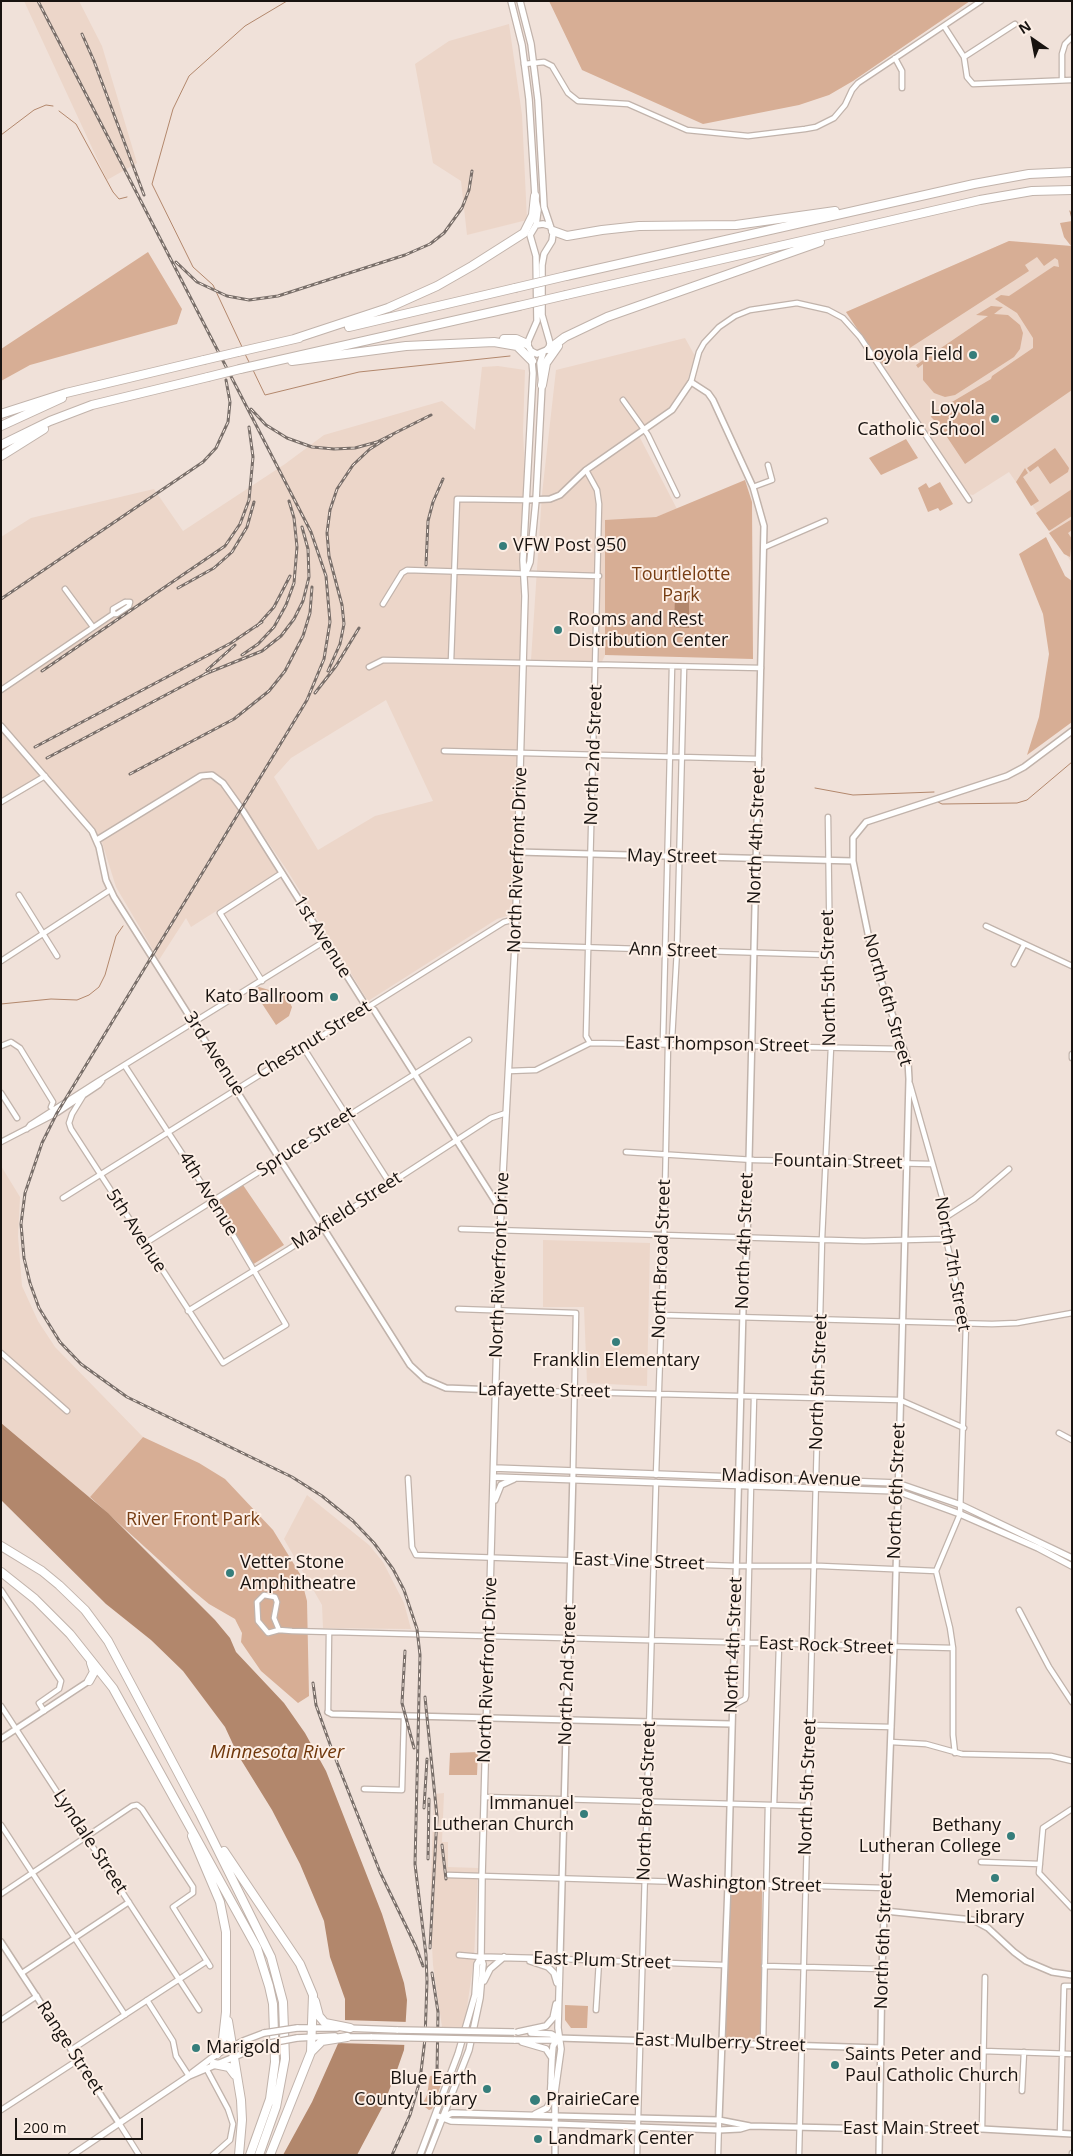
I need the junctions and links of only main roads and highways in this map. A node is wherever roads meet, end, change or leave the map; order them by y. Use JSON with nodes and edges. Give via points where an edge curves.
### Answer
{"nodes":[{"id":1,"x":511,"y":1,"type":"edge"},
{"id":2,"x":520,"y":1,"type":"edge"},
{"id":3,"x":1072,"y":172,"type":"edge"},
{"id":4,"x":1072,"y":190,"type":"edge"},
{"id":5,"x":535,"y":196,"type":"joint"},
{"id":6,"x":882,"y":205,"type":"junction"},
{"id":7,"x":906,"y":216,"type":"junction"},
{"id":8,"x":532,"y":228,"type":"junction"},
{"id":9,"x":551,"y":229,"type":"junction"},
{"id":10,"x":540,"y":257,"type":"junction"},
{"id":11,"x":540,"y":321,"type":"junction"},
{"id":12,"x":580,"y":329,"type":"junction"},
{"id":13,"x":294,"y":339,"type":"junction"},
{"id":14,"x":494,"y":342,"type":"junction"},
{"id":15,"x":529,"y":347,"type":"junction"},
{"id":16,"x":546,"y":351,"type":"junction"},
{"id":17,"x":532,"y":361,"type":"junction"},
{"id":18,"x":273,"y":362,"type":"junction"},
{"id":19,"x":122,"y":380,"type":"junction"},
{"id":20,"x":542,"y":385,"type":"junction"},
{"id":21,"x":92,"y":405,"type":"junction"},
{"id":22,"x":1,"y":414,"type":"edge"},
{"id":23,"x":1,"y":426,"type":"edge"},
{"id":24,"x":1,"y":445,"type":"edge"},
{"id":25,"x":1,"y":456,"type":"edge"},
{"id":26,"x":525,"y":574,"type":"junction"},
{"id":27,"x":494,"y":1468,"type":"junction"},
{"id":28,"x":494,"y":1476,"type":"junction"},
{"id":29,"x":522,"y":1478,"type":"junction"},
{"id":30,"x":493,"y":1504,"type":"junction"},
{"id":31,"x":1,"y":1546,"type":"edge"},
{"id":32,"x":1072,"y":1558,"type":"edge"},
{"id":33,"x":1072,"y":1566,"type":"edge"},
{"id":34,"x":1,"y":1572,"type":"edge"},
{"id":35,"x":70,"y":1634,"type":"junction"},
{"id":36,"x":113,"y":1688,"type":"junction"},
{"id":37,"x":174,"y":1796,"type":"junction"},
{"id":38,"x":199,"y":1812,"type":"junction"},
{"id":39,"x":481,"y":1956,"type":"junction"},
{"id":40,"x":504,"y":1957,"type":"junction"},
{"id":41,"x":520,"y":1958,"type":"junction"},
{"id":42,"x":560,"y":1959,"type":"joint"},
{"id":43,"x":559,"y":1993,"type":"junction"},
{"id":44,"x":313,"y":1995,"type":"junction"},
{"id":45,"x":480,"y":1998,"type":"junction"},
{"id":46,"x":226,"y":2012,"type":"junction"},
{"id":47,"x":328,"y":2026,"type":"junction"},
{"id":48,"x":311,"y":2027,"type":"junction"},
{"id":49,"x":349,"y":2032,"type":"junction"},
{"id":50,"x":516,"y":2032,"type":"junction"},
{"id":51,"x":311,"y":2037,"type":"junction"},
{"id":52,"x":326,"y":2038,"type":"junction"},
{"id":53,"x":558,"y":2038,"type":"junction"},
{"id":54,"x":517,"y":2041,"type":"junction"},
{"id":55,"x":233,"y":2045,"type":"junction"},
{"id":56,"x":311,"y":2052,"type":"junction"},
{"id":57,"x":217,"y":2054,"type":"junction"},
{"id":58,"x":234,"y":2055,"type":"junction"},
{"id":59,"x":552,"y":2058,"type":"junction"},
{"id":60,"x":214,"y":2064,"type":"junction"},
{"id":61,"x":189,"y":2076,"type":"junction"},
{"id":62,"x":237,"y":2079,"type":"junction"},
{"id":63,"x":551,"y":2082,"type":"junction"},
{"id":64,"x":555,"y":2092,"type":"junction"},
{"id":65,"x":435,"y":2115,"type":"junction"},
{"id":66,"x":530,"y":2116,"type":"junction"},
{"id":67,"x":555,"y":2116,"type":"junction"},
{"id":68,"x":443,"y":2117,"type":"junction"},
{"id":69,"x":555,"y":2124,"type":"joint"},
{"id":70,"x":72,"y":2155,"type":"edge"},
{"id":71,"x":239,"y":2155,"type":"edge"},
{"id":72,"x":250,"y":2155,"type":"edge"},
{"id":73,"x":259,"y":2155,"type":"edge"},
{"id":74,"x":270,"y":2155,"type":"edge"},
{"id":75,"x":420,"y":2155,"type":"edge"},
{"id":76,"x":428,"y":2155,"type":"edge"}],
"edges":[{"from":1,"to":5,"type":"main road","via":[[529,99]]},
{"from":2,"to":9,"type":"main road","via":[[531,44],[538,100],[544,207]]},
{"from":3,"to":6,"type":"highway","via":[[1002,178]]},
{"from":4,"to":7,"type":"highway","via":[[1007,195]]},
{"from":5,"to":8,"type":"highway"},
{"from":6,"to":9,"type":"highway","via":[[736,225],[639,226],[567,236]]},
{"from":6,"to":13,"type":"highway","bridge":true},
{"from":7,"to":12,"type":"highway","via":[[783,253]]},
{"from":7,"to":18,"type":"highway","bridge":true},
{"from":8,"to":9,"type":"main road","via":[[544,224]]},
{"from":8,"to":10,"type":"main road","via":[[530,237]]},
{"from":8,"to":13,"type":"highway","via":[[417,296]]},
{"from":9,"to":10,"type":"main road","via":[[552,241]]},
{"from":10,"to":11,"type":"main road"},
{"from":11,"to":15,"type":"main road"},
{"from":11,"to":16,"type":"main road","name":"North Riverfront Drive","via":[[550,339]]},
{"from":12,"to":16,"type":"highway"},
{"from":12,"to":20,"type":"highway","via":[[552,353],[546,363]]},
{"from":13,"to":19,"type":"highway","bridge":true},
{"from":14,"to":15,"type":"highway","via":[[512,338]]},
{"from":14,"to":17,"type":"highway","via":[[517,346]]},
{"from":14,"to":18,"type":"highway","via":[[406,346],[303,361]]},
{"from":15,"to":16,"type":"main road","via":[[538,354]]},
{"from":15,"to":17,"type":"main road","name":"North Riverfront Drive"},
{"from":16,"to":20,"type":"main road","name":"North Riverfront Drive","via":[[540,363]]},
{"from":17,"to":26,"type":"main road","name":"North Riverfront Drive"},
{"from":18,"to":21,"type":"highway","bridge":true},
{"from":19,"to":22,"type":"highway","via":[[66,393]]},
{"from":19,"to":23,"type":"highway","via":[[60,399]]},
{"from":20,"to":26,"type":"main road","name":"North Riverfront Drive","via":[[536,500],[530,562]]},
{"from":21,"to":24,"type":"highway"},
{"from":21,"to":25,"type":"highway","via":[[28,438]]},
{"from":26,"to":27,"type":"main road","name":"North Riverfront Drive","via":[[516,945],[500,1230]]},
{"from":27,"to":28,"type":"main road","name":"North Riverfront Drive"},
{"from":27,"to":32,"type":"main road","name":"Madison Avenue","via":[[897,1483],[961,1505]]},
{"from":28,"to":29,"type":"main road","name":"Madison Avenue"},
{"from":28,"to":30,"type":"main road","name":"North Riverfront Drive"},
{"from":29,"to":30,"type":"main road","via":[[503,1483]]},
{"from":29,"to":33,"type":"main road","name":"Madison Avenue","via":[[897,1492],[960,1514]]},
{"from":30,"to":39,"type":"main road","name":"North Riverfront Drive"},
{"from":31,"to":38,"type":"highway","via":[[59,1585],[85,1610],[108,1641]]},
{"from":34,"to":35,"type":"highway","via":[[35,1599]]},
{"from":35,"to":36,"type":"highway"},
{"from":35,"to":36,"type":"highway","via":[[94,1668],[89,1681],[101,1679]]},
{"from":36,"to":37,"type":"highway"},
{"from":37,"to":46,"type":"highway","via":[[214,1886],[224,1917],[228,1950]]},
{"from":37,"to":72,"type":"highway","via":[[248,1930],[269,1986],[275,2023],[273,2080],[264,2118]]},
{"from":38,"to":44,"type":"highway","via":[[300,1964]]},
{"from":38,"to":73,"type":"highway","via":[[271,1957],[283,2002],[283,2079]]},
{"from":39,"to":40,"type":"main road","name":"East Plum Street"},
{"from":39,"to":45,"type":"main road"},
{"from":39,"to":65,"type":"main road","via":[[477,1964],[473,2004]]},
{"from":40,"to":41,"type":"main road","name":"East Plum Street"},
{"from":40,"to":45,"type":"main road","via":[[486,1973]]},
{"from":41,"to":42,"type":"main road","name":"East Plum Street"},
{"from":41,"to":43,"type":"main road","via":[[551,1969]]},
{"from":42,"to":43,"type":"main road","name":"North 2nd Street"},
{"from":43,"to":50,"type":"main road","via":[[553,2018],[548,2024],[535,2030]]},
{"from":43,"to":53,"type":"main road","name":"North 2nd Street"},
{"from":44,"to":47,"type":"highway","via":[[319,2016]]},
{"from":44,"to":48,"type":"highway"},
{"from":45,"to":68,"type":"main road","via":[[469,2050]]},
{"from":46,"to":55,"type":"highway"},
{"from":46,"to":57,"type":"highway","via":[[224,2039]]},
{"from":47,"to":48,"type":"main road"},
{"from":47,"to":49,"type":"highway"},
{"from":48,"to":51,"type":"highway"},
{"from":48,"to":55,"type":"main road","bridge":true,"via":[[264,2034]]},
{"from":49,"to":50,"type":"main road","bridge":true,"via":[[374,2029]]},
{"from":49,"to":52,"type":"highway"},
{"from":49,"to":54,"type":"main road","bridge":true,"via":[[372,2037]]},
{"from":50,"to":53,"type":"main road","via":[[551,2034]]},
{"from":51,"to":52,"type":"main road"},
{"from":51,"to":56,"type":"highway"},
{"from":51,"to":58,"type":"main road","bridge":true,"via":[[265,2044]]},
{"from":52,"to":56,"type":"highway"},
{"from":53,"to":54,"type":"main road"},
{"from":53,"to":59,"type":"main road","name":"North 2nd Street"},
{"from":53,"to":64,"type":"main road","name":"North 2nd Street","via":[[560,2049]]},
{"from":54,"to":59,"type":"main road","via":[[546,2049]]},
{"from":55,"to":57,"type":"main road"},
{"from":55,"to":58,"type":"highway"},
{"from":56,"to":74,"type":"highway"},
{"from":57,"to":61,"type":"main road"},
{"from":58,"to":60,"type":"main road"},
{"from":58,"to":62,"type":"highway"},
{"from":59,"to":63,"type":"main road","name":"North 2nd Street"},
{"from":60,"to":61,"type":"main road"},
{"from":60,"to":62,"type":"highway","via":[[229,2067]]},
{"from":61,"to":70,"type":"main road"},
{"from":62,"to":71,"type":"highway","via":[[242,2120]]},
{"from":63,"to":64,"type":"main road","name":"North 2nd Street"},
{"from":63,"to":66,"type":"main road","via":[[547,2108]]},
{"from":64,"to":67,"type":"main road","name":"North 2nd Street"},
{"from":65,"to":68,"type":"main road","name":"East Main Street"},
{"from":65,"to":75,"type":"main road"},
{"from":66,"to":67,"type":"main road","name":"East Main Street"},
{"from":66,"to":68,"type":"main road","name":"East Main Street","via":[[452,2114]]},
{"from":67,"to":69,"type":"main road","name":"North 2nd Street"},
{"from":68,"to":69,"type":"main road","name":"East Main Street","via":[[451,2121]]},
{"from":68,"to":76,"type":"main road"}]}
